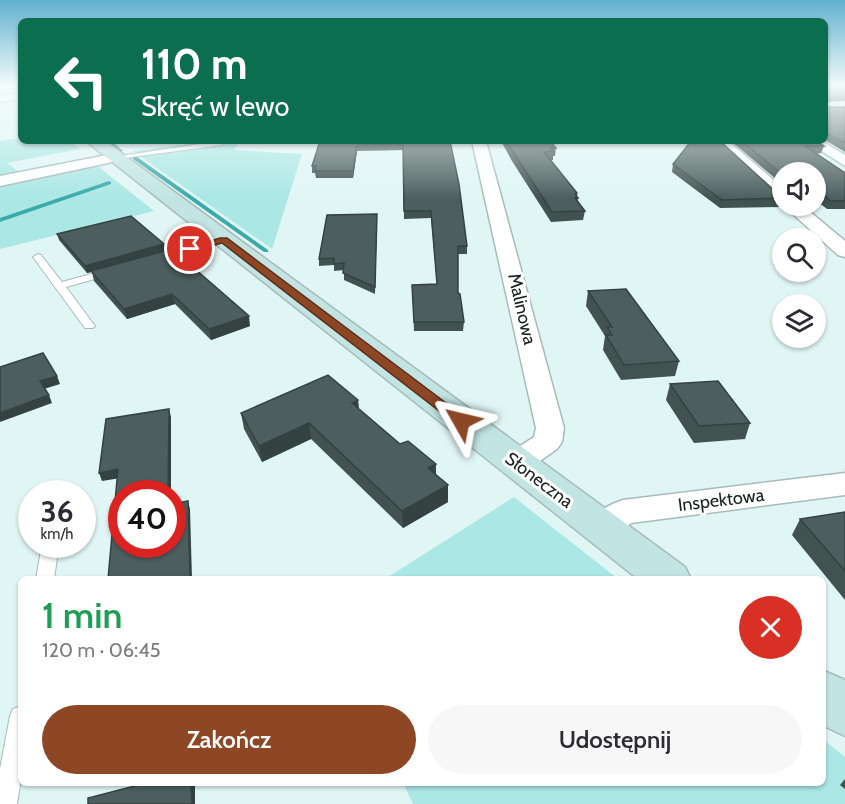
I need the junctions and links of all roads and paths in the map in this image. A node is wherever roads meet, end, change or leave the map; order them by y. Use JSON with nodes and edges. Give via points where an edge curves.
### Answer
{"nodes":[{"id":1,"x":203,"y":144,"type":"edge"},
{"id":2,"x":480,"y":144,"type":"edge"},
{"id":3,"x":723,"y":144,"type":"edge"},
{"id":4,"x":818,"y":144,"type":"edge"},
{"id":5,"x":106,"y":149,"type":"edge"},
{"id":6,"x":845,"y":162,"type":"edge"},
{"id":7,"x":0,"y":181,"type":"edge"},
{"id":8,"x":772,"y":187,"type":"edge"},
{"id":9,"x":805,"y":216,"type":"edge"},
{"id":10,"x":224,"y":240,"type":"junction"},
{"id":11,"x":845,"y":251,"type":"edge"},
{"id":12,"x":38,"y":257,"type":"dead end"},
{"id":13,"x":146,"y":261,"type":"edge"},
{"id":14,"x":124,"y":267,"type":"edge"},
{"id":15,"x":59,"y":285,"type":"junction"},
{"id":16,"x":89,"y":326,"type":"dead end"},
{"id":17,"x":516,"y":463,"type":"junction"},
{"id":18,"x":845,"y":484,"type":"edge"},
{"id":19,"x":601,"y":528,"type":"junction"},
{"id":20,"x":49,"y":558,"type":"edge"},
{"id":21,"x":46,"y":576,"type":"edge"},
{"id":22,"x":665,"y":576,"type":"edge"},
{"id":23,"x":826,"y":697,"type":"edge"},
{"id":24,"x":845,"y":711,"type":"edge"},
{"id":25,"x":18,"y":732,"type":"edge"},
{"id":26,"x":5,"y":804,"type":"edge"}],
"edges":[{"from":1,"to":5,"type":"lane"},
{"from":2,"to":17,"type":"street","name":"Malinowa","via":[[549,428],[547,442]]},
{"from":3,"to":8,"type":"street"},
{"from":4,"to":6,"type":"street"},
{"from":5,"to":7,"type":"street"},
{"from":5,"to":10,"type":"street","name":"Słoneczna"},
{"from":9,"to":11,"type":"street"},
{"from":10,"to":13,"type":"lane"},
{"from":10,"to":17,"type":"street","name":"Słoneczna"},
{"from":12,"to":15,"type":"lane"},
{"from":14,"to":15,"type":"lane"},
{"from":15,"to":16,"type":"lane"},
{"from":17,"to":19,"type":"street","name":"Słoneczna"},
{"from":18,"to":19,"type":"street","name":"Inspektowa","via":[[623,512]]},
{"from":19,"to":22,"type":"street","name":"Słoneczna"},
{"from":20,"to":21,"type":"lane"},
{"from":23,"to":24,"type":"street"},
{"from":25,"to":26,"type":"lane"}]}
